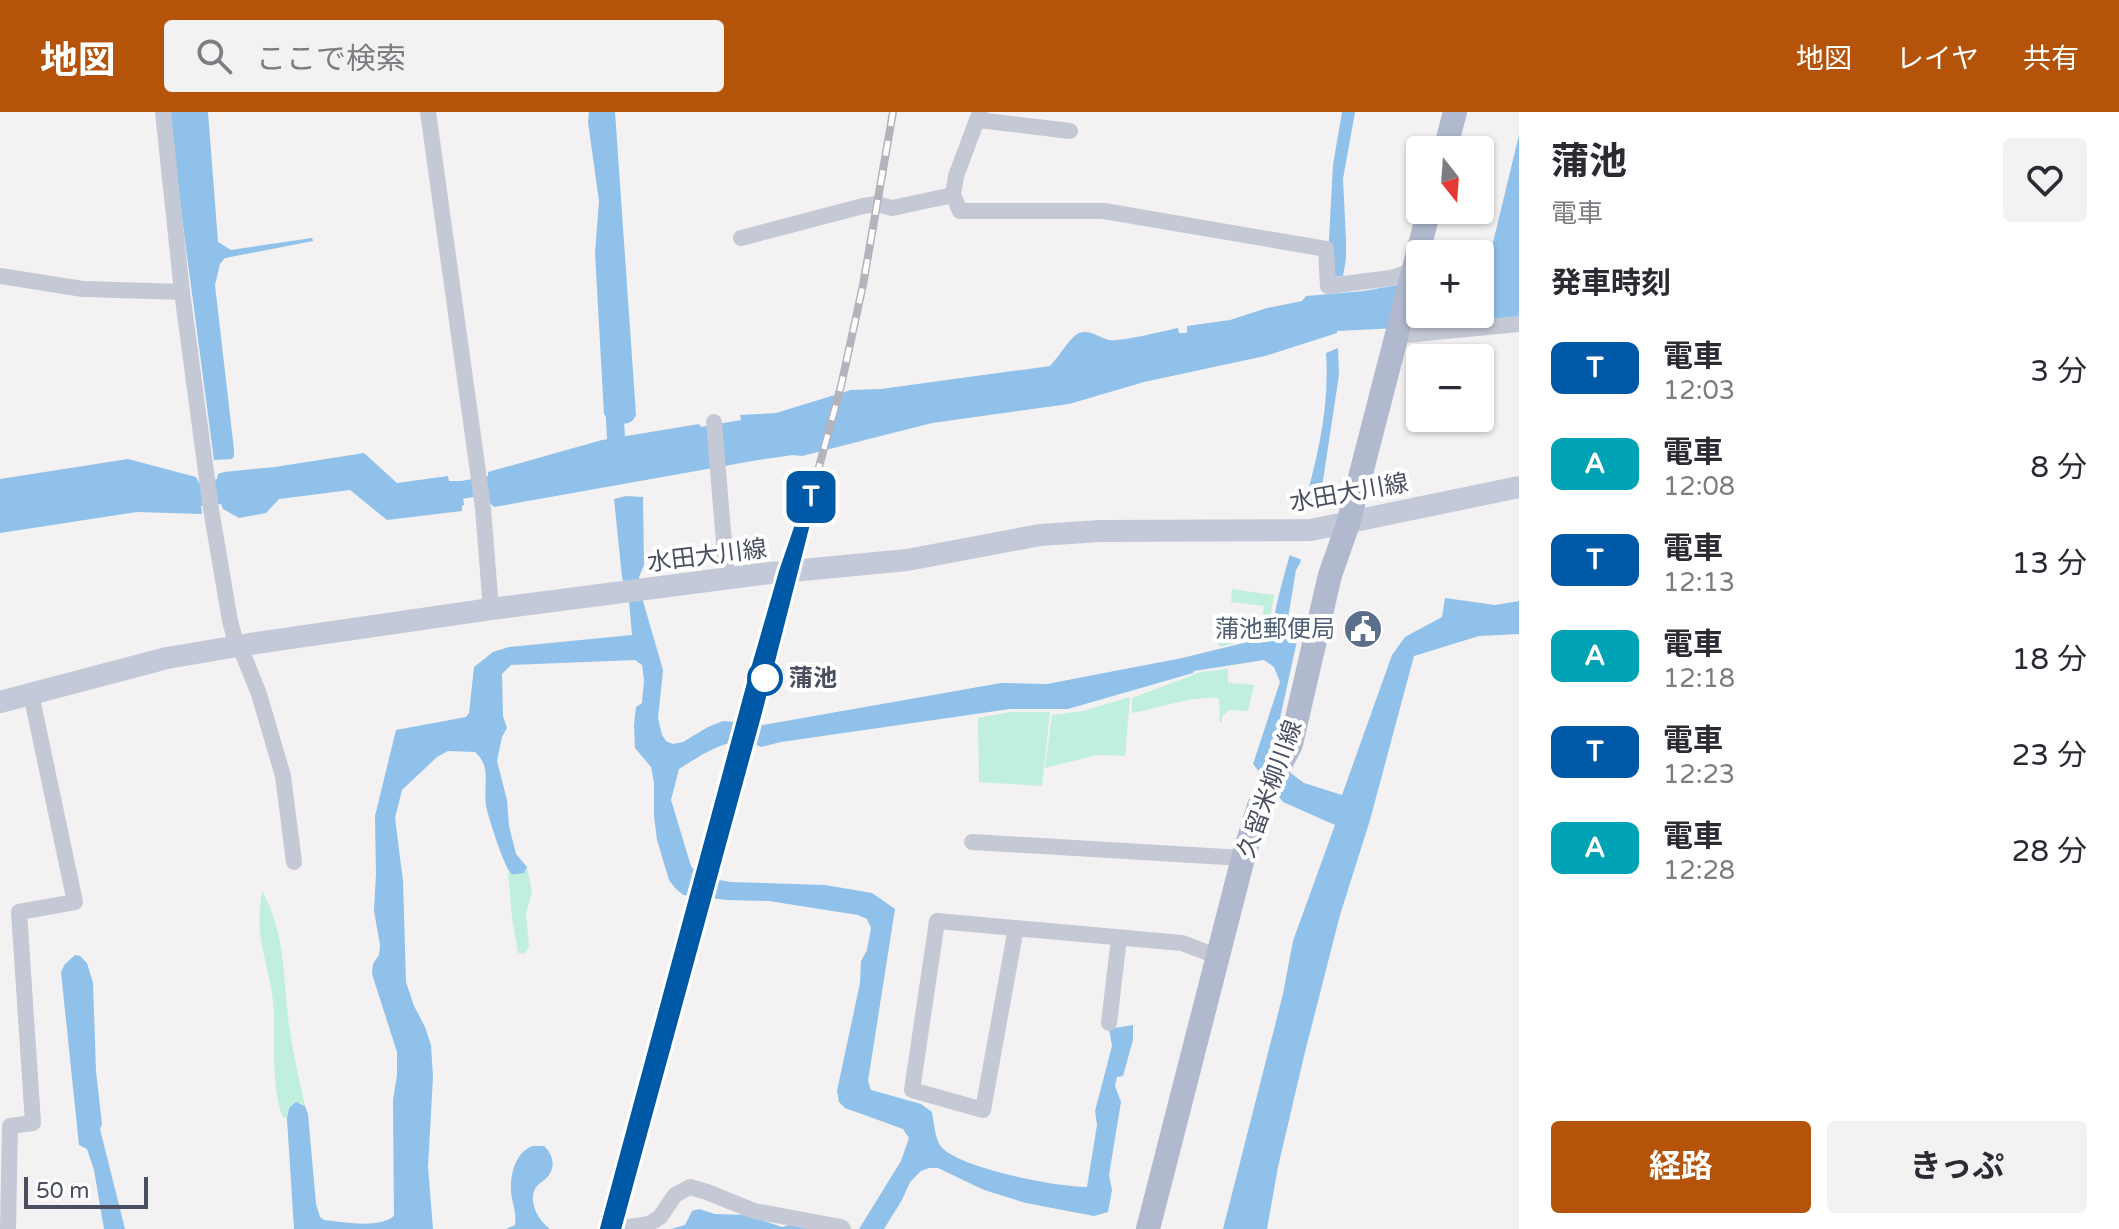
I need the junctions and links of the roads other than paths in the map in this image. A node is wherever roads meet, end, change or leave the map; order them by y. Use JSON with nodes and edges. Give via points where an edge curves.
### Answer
{"nodes":[{"id":1,"x":163,"y":112,"type":"edge"},
{"id":2,"x":428,"y":112,"type":"edge"},
{"id":3,"x":1455,"y":112,"type":"edge"},
{"id":4,"x":979,"y":116,"type":"edge"},
{"id":5,"x":1070,"y":131,"type":"dead end"},
{"id":6,"x":1449,"y":136,"type":"edge"},
{"id":7,"x":953,"y":195,"type":"junction"},
{"id":8,"x":741,"y":238,"type":"dead end"},
{"id":9,"x":0,"y":276,"type":"edge"},
{"id":10,"x":1406,"y":276,"type":"edge"},
{"id":11,"x":182,"y":292,"type":"junction"},
{"id":12,"x":1406,"y":295,"type":"edge"},
{"id":13,"x":1519,"y":324,"type":"edge"},
{"id":14,"x":1396,"y":334,"type":"junction"},
{"id":15,"x":714,"y":422,"type":"dead end"},
{"id":16,"x":1519,"y":487,"type":"edge"},
{"id":17,"x":1348,"y":524,"type":"junction"},
{"id":18,"x":727,"y":579,"type":"junction"},
{"id":19,"x":491,"y":609,"type":"junction"},
{"id":20,"x":237,"y":647,"type":"junction"},
{"id":21,"x":31,"y":694,"type":"junction"},
{"id":22,"x":0,"y":702,"type":"edge"},
{"id":23,"x":972,"y":842,"type":"dead end"},
{"id":24,"x":1243,"y":858,"type":"junction"},
{"id":25,"x":294,"y":862,"type":"dead end"},
{"id":26,"x":1016,"y":928,"type":"junction"},
{"id":27,"x":1119,"y":938,"type":"junction"},
{"id":28,"x":1219,"y":957,"type":"junction"},
{"id":29,"x":1109,"y":1023,"type":"dead end"},
{"id":30,"x":5,"y":1126,"type":"edge"},
{"id":31,"x":8,"y":1229,"type":"edge"},
{"id":32,"x":616,"y":1229,"type":"edge"},
{"id":33,"x":843,"y":1229,"type":"edge"},
{"id":34,"x":1148,"y":1229,"type":"edge"}],
"edges":[{"from":1,"to":11,"type":"street"},
{"from":2,"to":19,"type":"street","via":[[483,508]]},
{"from":3,"to":6,"type":"main road"},
{"from":4,"to":5,"type":"street"},
{"from":4,"to":7,"type":"street"},
{"from":7,"to":8,"type":"street","via":[[892,208],[863,206]]},
{"from":7,"to":10,"type":"street","via":[[960,211],[1104,211],[1326,249],[1328,286]]},
{"from":9,"to":11,"type":"street","via":[[83,289]]},
{"from":11,"to":20,"type":"street","via":[[211,509]]},
{"from":12,"to":14,"type":"main road","name":"久留米柳川線"},
{"from":13,"to":14,"type":"street"},
{"from":14,"to":17,"type":"main road","name":"久留米柳川線"},
{"from":15,"to":18,"type":"street"},
{"from":16,"to":17,"type":"main road","name":"水田大川線"},
{"from":17,"to":18,"type":"main road","name":"水田大川線","via":[[1303,531],[1040,535],[907,560]]},
{"from":17,"to":24,"type":"main road","name":"久留米柳川線","via":[[1330,575],[1291,744],[1259,806]]},
{"from":18,"to":19,"type":"main road","name":"水田大川線"},
{"from":19,"to":20,"type":"main road","name":"水田大川線"},
{"from":20,"to":21,"type":"main road","name":"水田大川線","via":[[167,658]]},
{"from":20,"to":25,"type":"street","via":[[259,694],[283,776]]},
{"from":21,"to":22,"type":"main road","name":"水田大川線"},
{"from":21,"to":30,"type":"street","via":[[75,902],[19,912],[33,1123]]},
{"from":23,"to":24,"type":"street"},
{"from":24,"to":28,"type":"main road","name":"久留米柳川線"},
{"from":26,"to":26,"type":"street","via":[[937,921],[912,1090],[983,1110]]},
{"from":26,"to":27,"type":"street"},
{"from":27,"to":28,"type":"street","via":[[1182,943]]},
{"from":27,"to":29,"type":"street"},
{"from":28,"to":34,"type":"main road","name":"久留米柳川線"},
{"from":30,"to":31,"type":"street"},
{"from":32,"to":33,"type":"street","via":[[649,1224],[675,1195],[690,1187],[754,1211]]}]}
